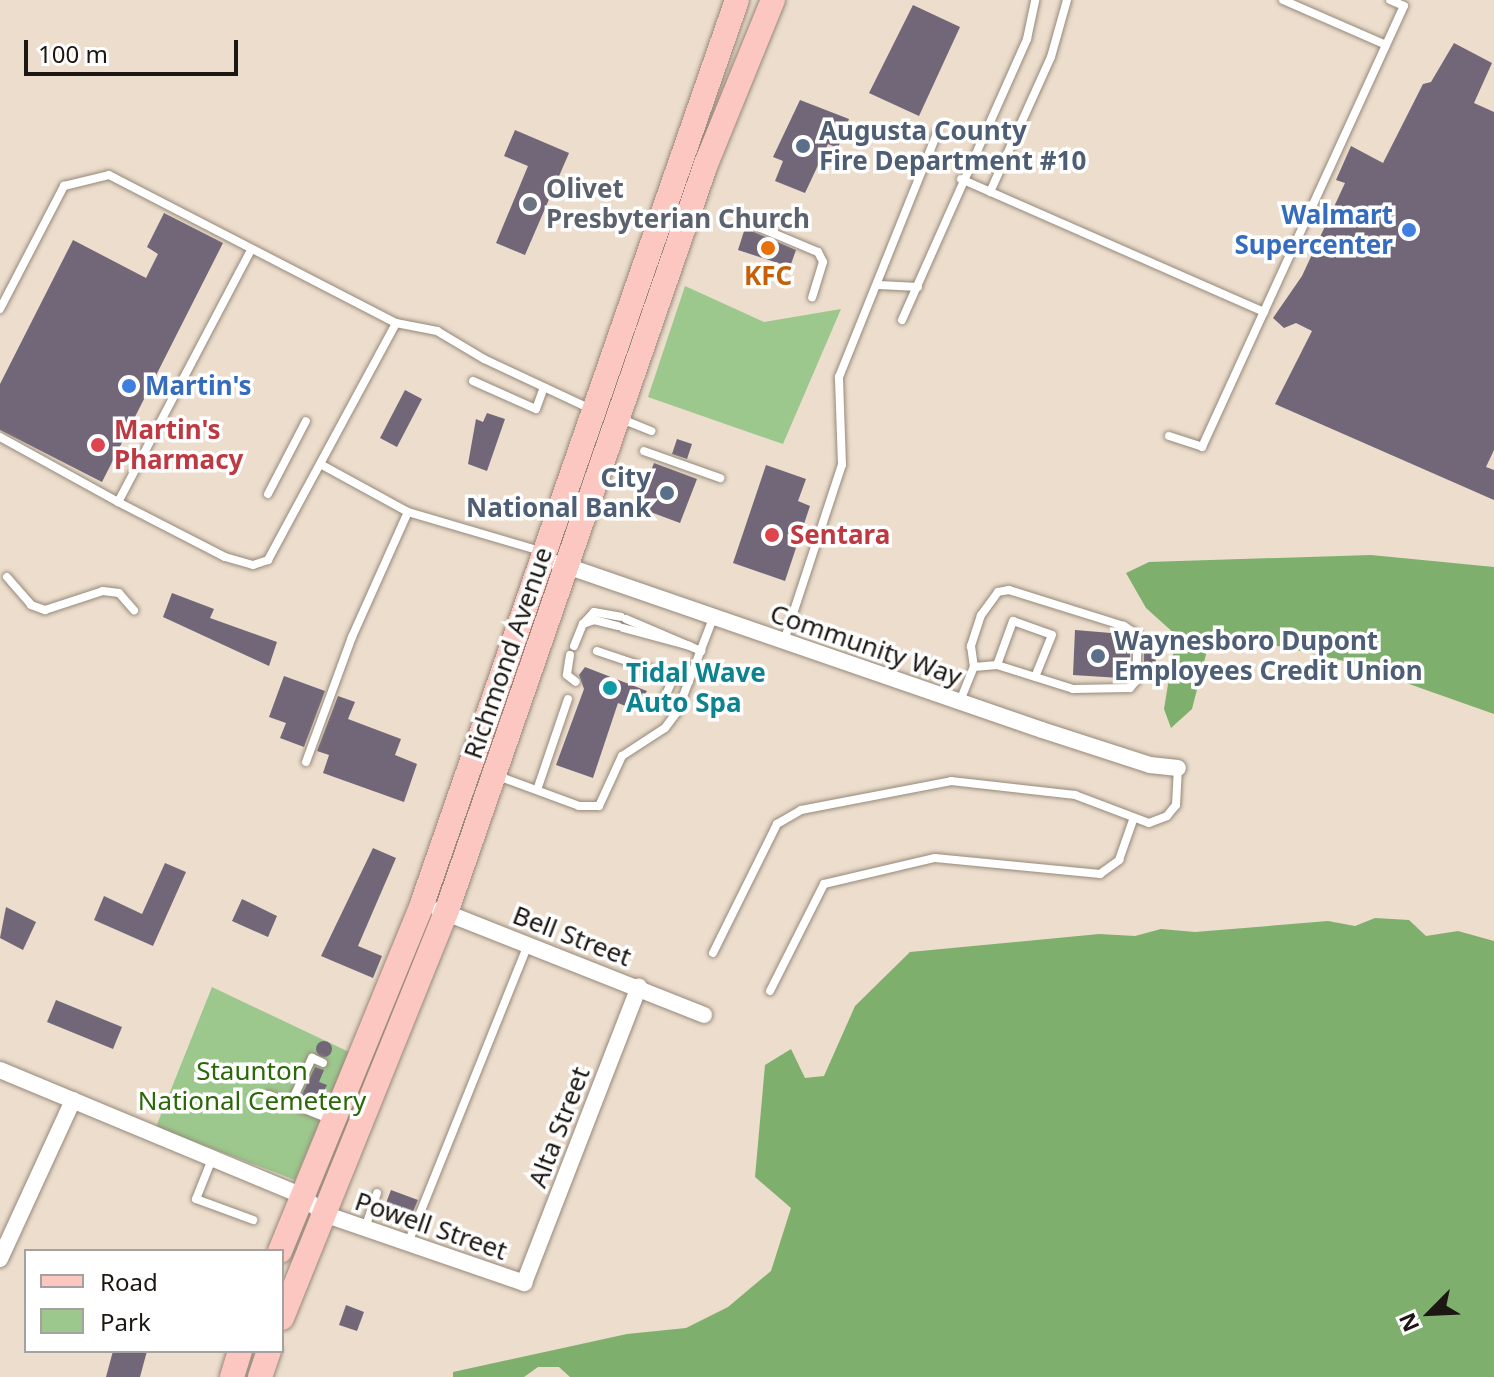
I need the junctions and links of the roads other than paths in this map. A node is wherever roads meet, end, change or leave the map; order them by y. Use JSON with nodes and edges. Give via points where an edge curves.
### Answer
{"nodes":[{"id":1,"x":737,"y":0,"type":"edge"},
{"id":2,"x":773,"y":0,"type":"edge"},
{"id":3,"x":1035,"y":0,"type":"edge"},
{"id":4,"x":1067,"y":0,"type":"edge"},
{"id":5,"x":1283,"y":0,"type":"edge"},
{"id":6,"x":1390,"y":0,"type":"edge"},
{"id":7,"x":1386,"y":45,"type":"junction"},
{"id":8,"x":937,"y":133,"type":"dead end"},
{"id":9,"x":676,"y":173,"type":"junction"},
{"id":10,"x":961,"y":179,"type":"junction"},
{"id":11,"x":697,"y":190,"type":"junction"},
{"id":12,"x":990,"y":192,"type":"junction"},
{"id":13,"x":754,"y":219,"type":"dead end"},
{"id":14,"x":251,"y":250,"type":"junction"},
{"id":15,"x":879,"y":285,"type":"junction"},
{"id":16,"x":918,"y":287,"type":"junction"},
{"id":17,"x":812,"y":297,"type":"dead end"},
{"id":18,"x":0,"y":309,"type":"edge"},
{"id":19,"x":1264,"y":312,"type":"junction"},
{"id":20,"x":902,"y":320,"type":"dead end"},
{"id":21,"x":396,"y":323,"type":"junction"},
{"id":22,"x":473,"y":381,"type":"dead end"},
{"id":23,"x":544,"y":387,"type":"junction"},
{"id":24,"x":593,"y":411,"type":"junction"},
{"id":25,"x":618,"y":418,"type":"junction"},
{"id":26,"x":306,"y":421,"type":"dead end"},
{"id":27,"x":652,"y":431,"type":"dead end"},
{"id":28,"x":1169,"y":436,"type":"dead end"},
{"id":29,"x":0,"y":437,"type":"edge"},
{"id":30,"x":644,"y":451,"type":"dead end"},
{"id":31,"x":322,"y":465,"type":"junction"},
{"id":32,"x":720,"y":478,"type":"dead end"},
{"id":33,"x":268,"y":494,"type":"dead end"},
{"id":34,"x":118,"y":502,"type":"junction"},
{"id":35,"x":408,"y":512,"type":"junction"},
{"id":36,"x":545,"y":552,"type":"junction"},
{"id":37,"x":566,"y":569,"type":"junction"},
{"id":38,"x":7,"y":577,"type":"dead end"},
{"id":39,"x":134,"y":610,"type":"dead end"},
{"id":40,"x":713,"y":618,"type":"junction"},
{"id":41,"x":784,"y":641,"type":"junction"},
{"id":42,"x":597,"y":651,"type":"dead end"},
{"id":43,"x":701,"y":651,"type":"junction"},
{"id":44,"x":997,"y":665,"type":"junction"},
{"id":45,"x":974,"y":667,"type":"junction"},
{"id":46,"x":674,"y":677,"type":"junction"},
{"id":47,"x":1035,"y":677,"type":"junction"},
{"id":48,"x":576,"y":682,"type":"dead end"},
{"id":49,"x":689,"y":682,"type":"junction"},
{"id":50,"x":568,"y":699,"type":"dead end"},
{"id":51,"x":960,"y":702,"type":"junction"},
{"id":52,"x":646,"y":706,"type":"dead end"},
{"id":53,"x":306,"y":762,"type":"dead end"},
{"id":54,"x":1178,"y":768,"type":"joint"},
{"id":55,"x":496,"y":775,"type":"junction"},
{"id":56,"x":537,"y":790,"type":"junction"},
{"id":57,"x":1133,"y":820,"type":"junction"},
{"id":58,"x":422,"y":904,"type":"junction"},
{"id":59,"x":446,"y":913,"type":"junction"},
{"id":60,"x":528,"y":945,"type":"junction"},
{"id":61,"x":713,"y":953,"type":"dead end"},
{"id":62,"x":639,"y":987,"type":"junction"},
{"id":63,"x":770,"y":991,"type":"dead end"},
{"id":64,"x":704,"y":1015,"type":"dead end"},
{"id":65,"x":323,"y":1063,"type":"dead end"},
{"id":66,"x":0,"y":1070,"type":"edge"},
{"id":67,"x":269,"y":1095,"type":"dead end"},
{"id":68,"x":73,"y":1100,"type":"junction"},
{"id":69,"x":291,"y":1103,"type":"junction"},
{"id":70,"x":333,"y":1121,"type":"junction"},
{"id":71,"x":212,"y":1158,"type":"junction"},
{"id":72,"x":377,"y":1193,"type":"dead end"},
{"id":73,"x":302,"y":1196,"type":"junction"},
{"id":74,"x":324,"y":1214,"type":"junction"},
{"id":75,"x":253,"y":1220,"type":"dead end"},
{"id":76,"x":365,"y":1229,"type":"junction"},
{"id":77,"x":408,"y":1244,"type":"junction"},
{"id":78,"x":281,"y":1249,"type":"edge"},
{"id":79,"x":0,"y":1259,"type":"edge"},
{"id":80,"x":524,"y":1283,"type":"joint"},
{"id":81,"x":284,"y":1313,"type":"edge"},
{"id":82,"x":239,"y":1353,"type":"edge"},
{"id":83,"x":268,"y":1353,"type":"edge"},
{"id":84,"x":232,"y":1377,"type":"edge"},
{"id":85,"x":260,"y":1377,"type":"edge"}],
"edges":[{"from":1,"to":9,"type":"main road","name":"Richmond Avenue"},
{"from":2,"to":11,"type":"main road","name":"Richmond Avenue"},
{"from":3,"to":10,"type":"lane","via":[[1027,39]]},
{"from":4,"to":12,"type":"lane","via":[[1051,57]]},
{"from":5,"to":7,"type":"lane"},
{"from":6,"to":7,"type":"lane","via":[[1404,6]]},
{"from":7,"to":19,"type":"lane"},
{"from":8,"to":15,"type":"lane"},
{"from":9,"to":11,"type":"lane"},
{"from":9,"to":24,"type":"main road","name":"Richmond Avenue"},
{"from":10,"to":12,"type":"lane"},
{"from":10,"to":16,"type":"lane"},
{"from":11,"to":25,"type":"main road","name":"Richmond Avenue"},
{"from":12,"to":19,"type":"lane"},
{"from":13,"to":17,"type":"lane","via":[[756,226],[818,252],[823,262]]},
{"from":14,"to":18,"type":"lane","via":[[109,175],[64,186]]},
{"from":14,"to":21,"type":"lane"},
{"from":14,"to":34,"type":"lane"},
{"from":15,"to":16,"type":"lane"},
{"from":15,"to":41,"type":"lane","via":[[839,377],[842,465]]},
{"from":16,"to":20,"type":"lane"},
{"from":19,"to":28,"type":"lane","via":[[1202,447]]},
{"from":21,"to":23,"type":"lane","via":[[437,331]]},
{"from":21,"to":31,"type":"lane"},
{"from":22,"to":23,"type":"lane","via":[[536,409]]},
{"from":23,"to":24,"type":"lane"},
{"from":24,"to":36,"type":"main road","name":"Richmond Avenue"},
{"from":25,"to":27,"type":"lane"},
{"from":25,"to":37,"type":"main road","name":"Richmond Avenue"},
{"from":26,"to":33,"type":"lane"},
{"from":29,"to":34,"type":"lane"},
{"from":30,"to":32,"type":"lane"},
{"from":31,"to":34,"type":"lane","via":[[268,560],[253,565],[225,557]]},
{"from":31,"to":35,"type":"lane"},
{"from":35,"to":36,"type":"lane"},
{"from":35,"to":53,"type":"lane","via":[[352,637]]},
{"from":36,"to":37,"type":"street","name":"Community Way"},
{"from":36,"to":58,"type":"main road","name":"Richmond Avenue"},
{"from":37,"to":40,"type":"street","name":"Community Way"},
{"from":37,"to":55,"type":"main road","name":"Richmond Avenue"},
{"from":38,"to":39,"type":"lane","via":[[31,605],[45,610],[103,591],[119,593]]},
{"from":40,"to":41,"type":"street","name":"Community Way"},
{"from":40,"to":43,"type":"lane"},
{"from":41,"to":51,"type":"street","name":"Community Way"},
{"from":42,"to":46,"type":"lane"},
{"from":43,"to":48,"type":"lane","via":[[622,622],[594,620],[583,624],[572,651],[567,675]]},
{"from":43,"to":49,"type":"lane"},
{"from":44,"to":45,"type":"lane"},
{"from":44,"to":47,"type":"lane"},
{"from":44,"to":47,"type":"lane","via":[[1013,621],[1052,635]]},
{"from":45,"to":47,"type":"lane","via":[[971,646],[981,615],[998,592],[1009,590],[1138,635],[1136,681],[1130,688],[1073,689]]},
{"from":45,"to":51,"type":"lane"},
{"from":46,"to":49,"type":"lane"},
{"from":46,"to":52,"type":"lane","via":[[660,708]]},
{"from":49,"to":56,"type":"lane","via":[[665,728],[622,756],[599,806],[579,806]]},
{"from":50,"to":56,"type":"lane"},
{"from":51,"to":54,"type":"street","name":"Community Way","via":[[1150,765]]},
{"from":54,"to":57,"type":"lane","via":[[1176,805],[1167,816],[1149,823]]},
{"from":55,"to":56,"type":"lane"},
{"from":55,"to":59,"type":"main road","name":"Richmond Avenue"},
{"from":57,"to":61,"type":"lane","via":[[1110,805],[1075,795],[951,781],[801,810],[777,824]]},
{"from":57,"to":63,"type":"lane","via":[[1119,860],[1100,874],[935,858],[824,884]]},
{"from":58,"to":59,"type":"street","name":"Bell Street"},
{"from":58,"to":70,"type":"main road","name":"Richmond Avenue"},
{"from":59,"to":60,"type":"street","name":"Bell Street"},
{"from":59,"to":74,"type":"main road","name":"Richmond Avenue"},
{"from":60,"to":62,"type":"street","name":"Bell Street"},
{"from":60,"to":77,"type":"lane"},
{"from":62,"to":64,"type":"street","name":"Bell Street"},
{"from":62,"to":80,"type":"street","name":"Alta Street"},
{"from":65,"to":69,"type":"lane","via":[[312,1058]]},
{"from":66,"to":68,"type":"street","name":"Powell Street"},
{"from":67,"to":69,"type":"lane"},
{"from":68,"to":71,"type":"street","name":"Powell Street"},
{"from":68,"to":79,"type":"street"},
{"from":69,"to":70,"type":"lane"},
{"from":70,"to":73,"type":"main road","name":"Richmond Avenue"},
{"from":71,"to":73,"type":"street","name":"Powell Street"},
{"from":71,"to":75,"type":"lane","via":[[196,1199]]},
{"from":72,"to":76,"type":"lane"},
{"from":73,"to":74,"type":"street","name":"Powell Street"},
{"from":73,"to":78,"type":"main road","name":"Richmond Avenue"},
{"from":74,"to":76,"type":"street","name":"Powell Street"},
{"from":74,"to":81,"type":"main road","name":"Richmond Avenue"},
{"from":76,"to":77,"type":"street","name":"Powell Street"},
{"from":77,"to":80,"type":"street","name":"Powell Street"},
{"from":82,"to":84,"type":"main road"},
{"from":83,"to":85,"type":"main road"}]}
